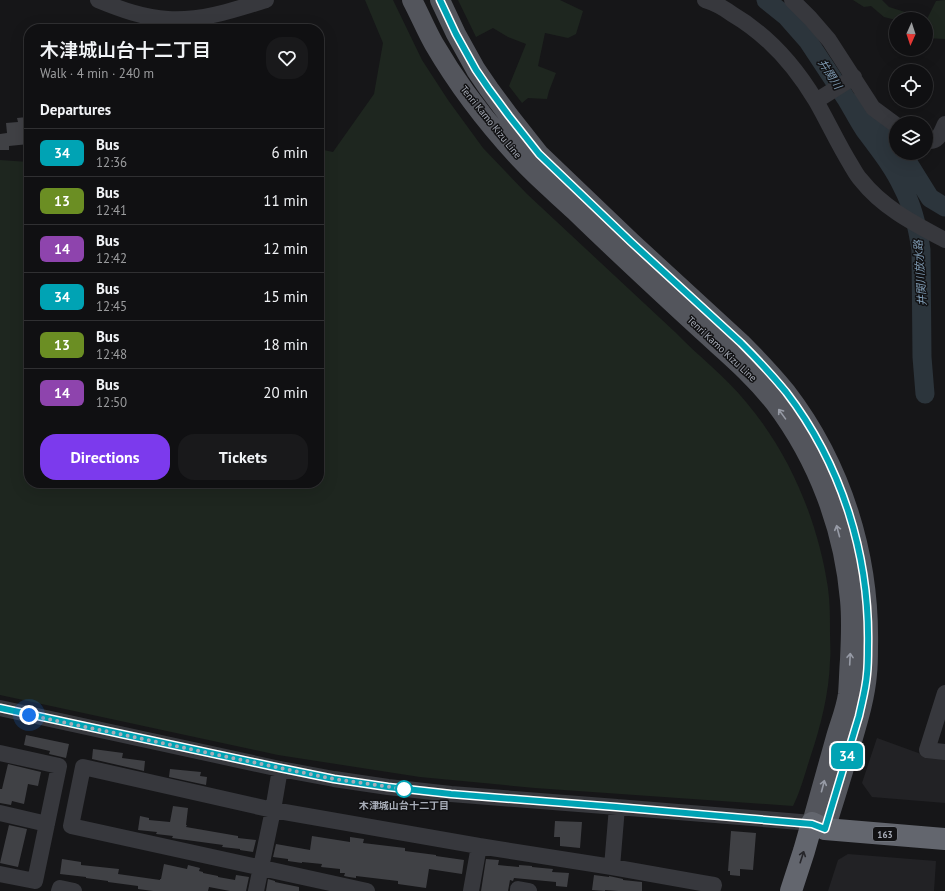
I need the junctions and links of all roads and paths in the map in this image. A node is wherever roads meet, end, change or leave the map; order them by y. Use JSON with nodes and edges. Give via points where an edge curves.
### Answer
{"nodes":[{"id":1,"x":98,"y":0,"type":"edge"},
{"id":2,"x":266,"y":0,"type":"edge"},
{"id":3,"x":412,"y":0,"type":"edge"},
{"id":4,"x":440,"y":0,"type":"edge"},
{"id":5,"x":705,"y":0,"type":"edge"},
{"id":6,"x":792,"y":0,"type":"edge"},
{"id":7,"x":852,"y":78,"type":"junction"},
{"id":8,"x":822,"y":97,"type":"junction"},
{"id":9,"x":889,"y":120,"type":"edge"},
{"id":10,"x":945,"y":124,"type":"edge"},
{"id":11,"x":933,"y":141,"type":"edge"},
{"id":12,"x":945,"y":240,"type":"edge"},
{"id":13,"x":945,"y":693,"type":"edge"},
{"id":14,"x":0,"y":708,"type":"edge"},
{"id":15,"x":945,"y":752,"type":"edge"},
{"id":16,"x":0,"y":754,"type":"edge"},
{"id":17,"x":280,"y":768,"type":"junction"},
{"id":18,"x":616,"y":807,"type":"junction"},
{"id":19,"x":273,"y":810,"type":"junction"},
{"id":20,"x":0,"y":813,"type":"edge"},
{"id":21,"x":822,"y":823,"type":"junction"},
{"id":22,"x":48,"y":824,"type":"junction"},
{"id":23,"x":945,"y":826,"type":"edge"},
{"id":24,"x":945,"y":839,"type":"edge"},
{"id":25,"x":479,"y":846,"type":"junction"},
{"id":26,"x":612,"y":867,"type":"junction"},
{"id":27,"x":260,"y":868,"type":"junction"},
{"id":28,"x":0,"y":874,"type":"edge"},
{"id":29,"x":59,"y":891,"type":"edge"},
{"id":30,"x":74,"y":891,"type":"edge"},
{"id":31,"x":256,"y":891,"type":"edge"},
{"id":32,"x":367,"y":891,"type":"edge"},
{"id":33,"x":471,"y":891,"type":"edge"},
{"id":34,"x":518,"y":891,"type":"edge"},
{"id":35,"x":529,"y":891,"type":"edge"},
{"id":36,"x":712,"y":891,"type":"edge"},
{"id":37,"x":791,"y":891,"type":"edge"},
{"id":38,"x":807,"y":891,"type":"edge"}],
"edges":[{"from":1,"to":2,"type":"street","via":[[141,15],[191,19],[223,13]]},
{"from":21,"to":3,"type":"main road","name":"Tenri Kamo Kizu Line","one_way":true,"via":[[848,695],[851,626],[848,578],[842,548],[831,507],[812,462],[788,422],[745,369],[612,247],[508,145],[474,104],[446,64]]},
{"from":4,"to":21,"type":"main road","name":"Tenri Kamo Kizu Line","via":[[476,70],[539,154],[762,365],[800,412],[833,471],[849,514],[865,581],[868,627],[867,674],[859,716]]},
{"from":5,"to":8,"type":"street","via":[[737,16],[762,35]]},
{"from":6,"to":7,"type":"street","via":[[829,40]]},
{"from":7,"to":8,"type":"street"},
{"from":7,"to":9,"type":"street","via":[[873,108]]},
{"from":8,"to":12,"type":"street","via":[[847,158],[861,180],[907,220]]},
{"from":10,"to":11,"type":"street"},
{"from":13,"to":15,"type":"street","via":[[927,750]]},
{"from":14,"to":17,"type":"street"},
{"from":16,"to":22,"type":"street","via":[[59,766]]},
{"from":17,"to":18,"type":"street","via":[[380,786]]},
{"from":17,"to":19,"type":"street"},
{"from":18,"to":21,"type":"street"},
{"from":18,"to":26,"type":"street"},
{"from":19,"to":25,"type":"street"},
{"from":19,"to":27,"type":"street"},
{"from":19,"to":27,"type":"street","via":[[83,767],[71,826]]},
{"from":20,"to":22,"type":"street"},
{"from":21,"to":23,"type":"highway","number":"163"},
{"from":21,"to":24,"type":"highway","number":"163"},
{"from":37,"to":21,"type":"highway","one_way":true,"via":[[804,851]]},
{"from":21,"to":38,"type":"highway"},
{"from":22,"to":28,"type":"street","via":[[35,881]]},
{"from":25,"to":26,"type":"street"},
{"from":25,"to":33,"type":"street"},
{"from":26,"to":36,"type":"street","via":[[714,885]]},
{"from":27,"to":31,"type":"street"},
{"from":27,"to":32,"type":"street"},
{"from":29,"to":30,"type":"street","via":[[60,888]]},
{"from":34,"to":35,"type":"street"}]}
